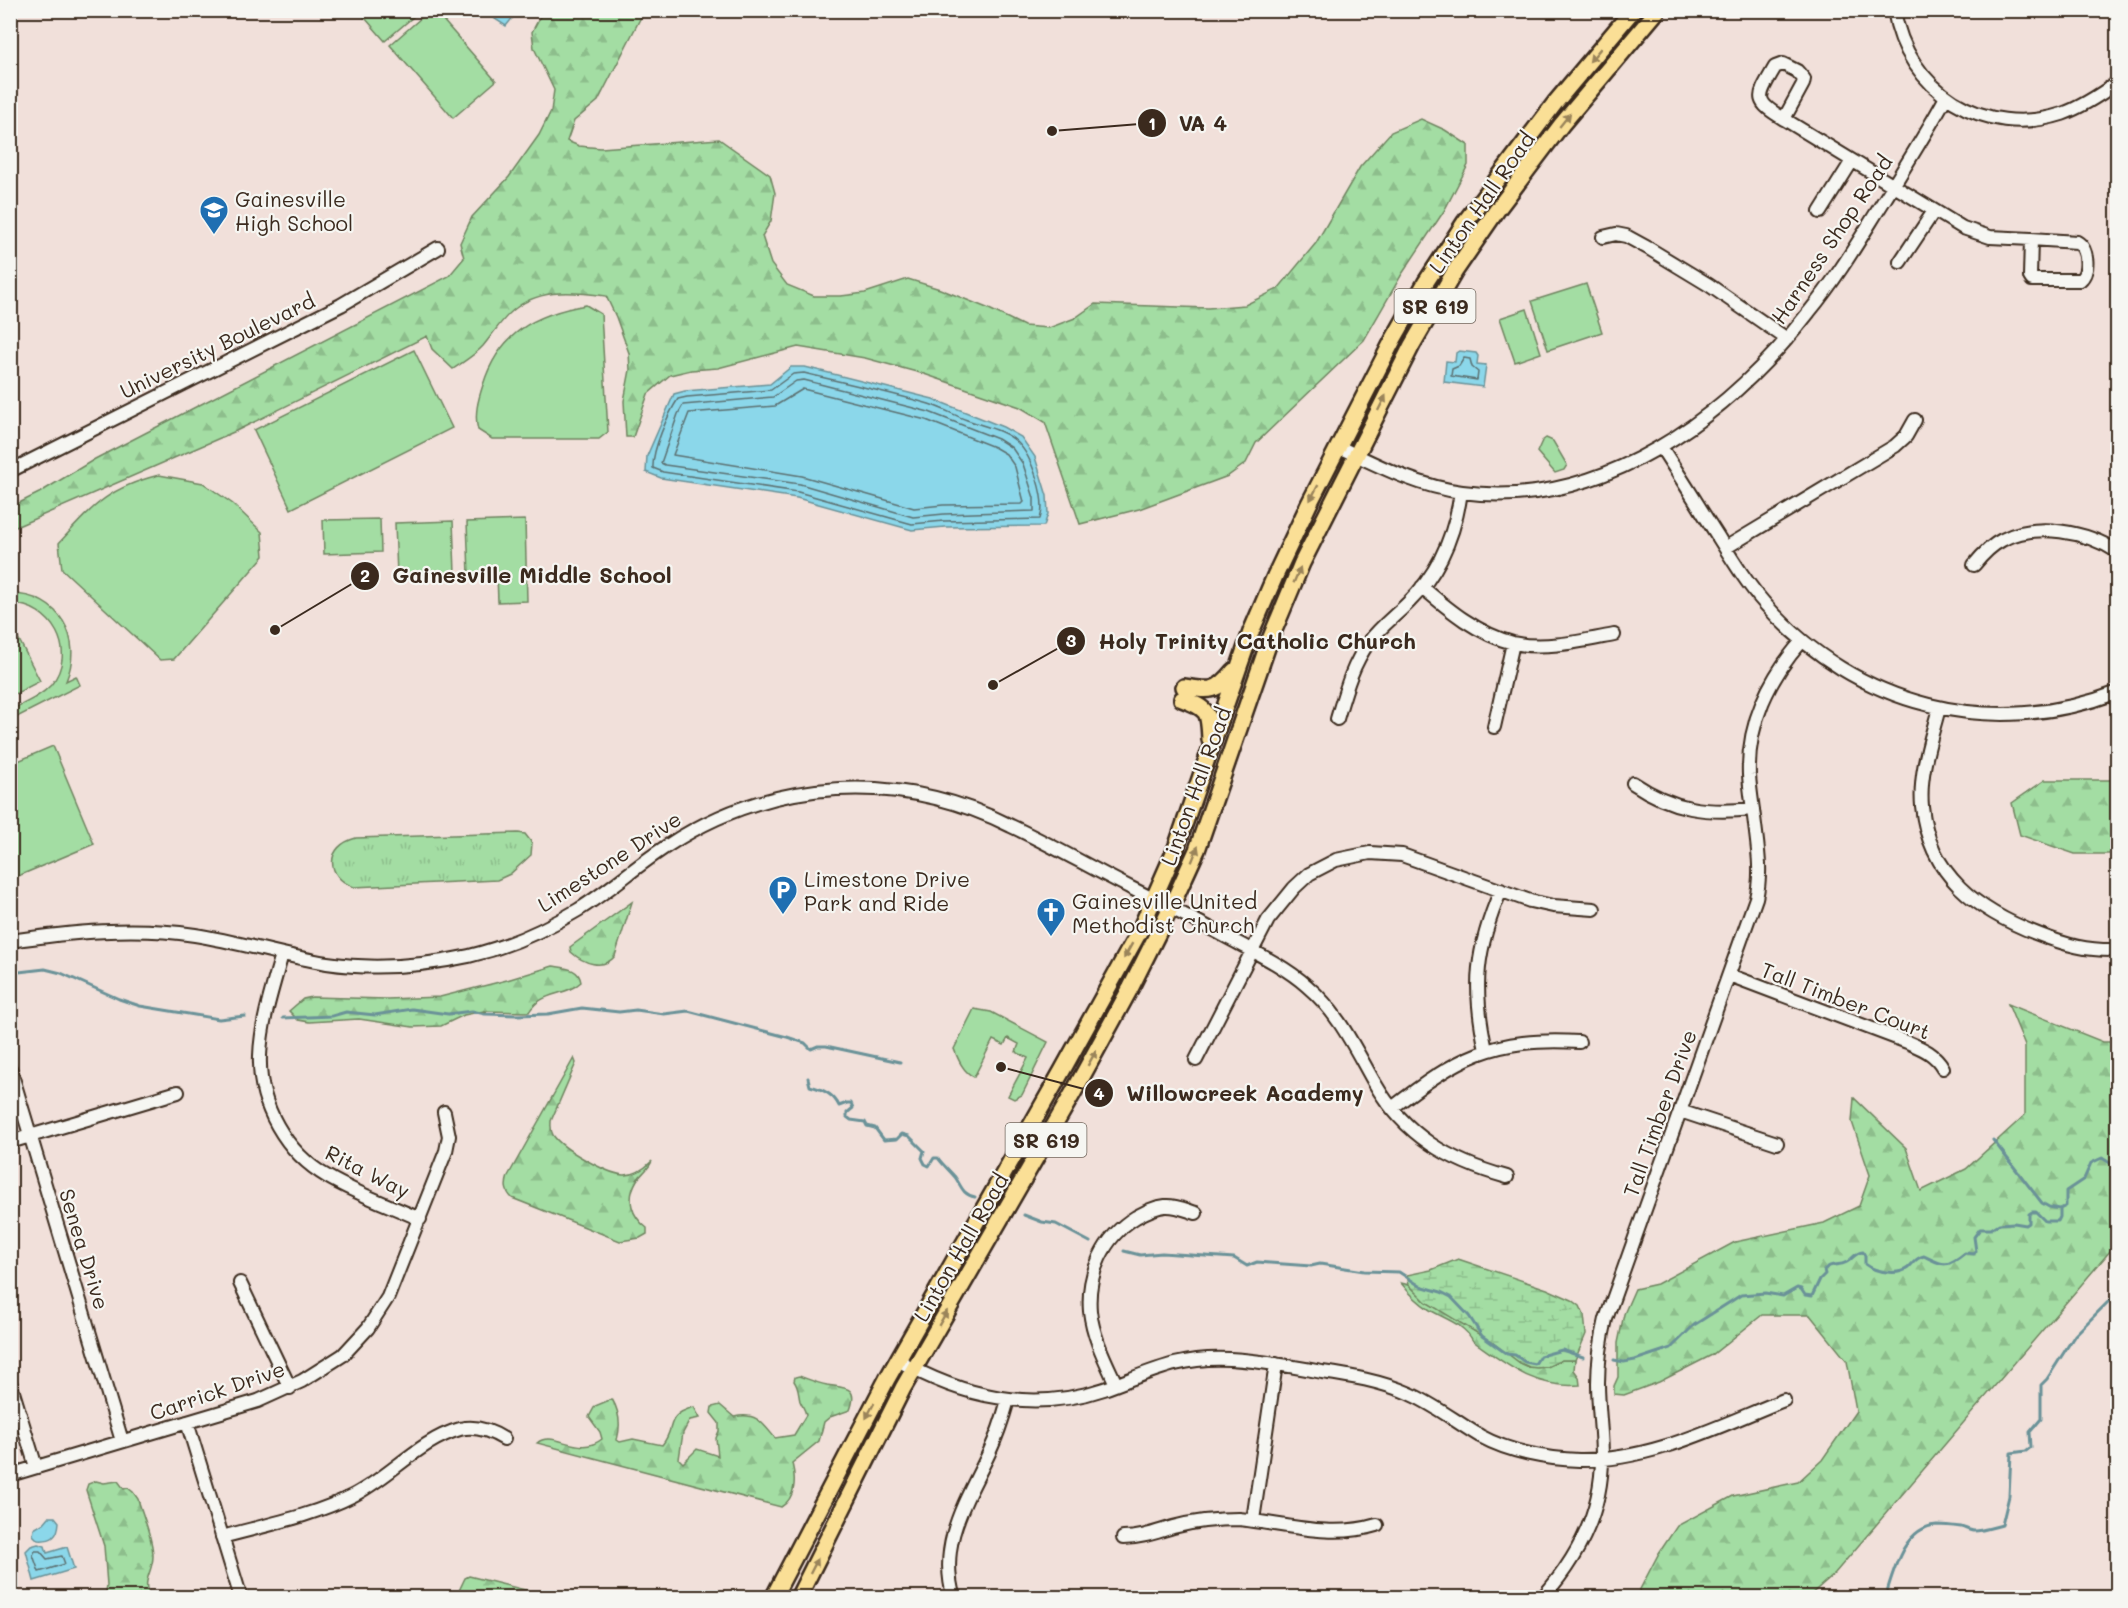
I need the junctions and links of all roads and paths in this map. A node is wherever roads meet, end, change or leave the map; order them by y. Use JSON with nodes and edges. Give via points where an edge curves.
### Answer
{"nodes":[{"id":1,"x":1633,"y":10,"type":"edge"},
{"id":2,"x":1658,"y":10,"type":"edge"},
{"id":3,"x":1894,"y":10,"type":"edge"},
{"id":4,"x":2118,"y":82,"type":"edge"},
{"id":5,"x":1946,"y":97,"type":"junction"},
{"id":6,"x":1784,"y":119,"type":"dead end"},
{"id":7,"x":1852,"y":161,"type":"junction"},
{"id":8,"x":1893,"y":186,"type":"junction"},
{"id":9,"x":1934,"y":211,"type":"junction"},
{"id":10,"x":1820,"y":212,"type":"dead end"},
{"id":11,"x":1603,"y":237,"type":"dead end"},
{"id":12,"x":2031,"y":239,"type":"junction"},
{"id":13,"x":438,"y":248,"type":"dead end"},
{"id":14,"x":1900,"y":262,"type":"dead end"},
{"id":15,"x":1787,"y":339,"type":"junction"},
{"id":16,"x":1915,"y":420,"type":"dead end"},
{"id":17,"x":1339,"y":447,"type":"junction"},
{"id":18,"x":1661,"y":447,"type":"junction"},
{"id":19,"x":1356,"y":455,"type":"junction"},
{"id":20,"x":10,"y":471,"type":"edge"},
{"id":21,"x":1461,"y":492,"type":"junction"},
{"id":22,"x":1725,"y":548,"type":"junction"},
{"id":23,"x":2118,"y":552,"type":"edge"},
{"id":24,"x":1974,"y":565,"type":"dead end"},
{"id":25,"x":1422,"y":587,"type":"junction"},
{"id":26,"x":1614,"y":634,"type":"dead end"},
{"id":27,"x":1802,"y":640,"type":"junction"},
{"id":28,"x":1513,"y":643,"type":"junction"},
{"id":29,"x":1240,"y":664,"type":"junction"},
{"id":30,"x":2118,"y":692,"type":"edge"},
{"id":31,"x":1939,"y":708,"type":"junction"},
{"id":32,"x":1337,"y":719,"type":"dead end"},
{"id":33,"x":1494,"y":727,"type":"dead end"},
{"id":34,"x":1210,"y":749,"type":"junction"},
{"id":35,"x":1633,"y":783,"type":"dead end"},
{"id":36,"x":1753,"y":809,"type":"junction"},
{"id":37,"x":1501,"y":890,"type":"junction"},
{"id":38,"x":1154,"y":899,"type":"junction"},
{"id":39,"x":1171,"y":907,"type":"junction"},
{"id":40,"x":1594,"y":909,"type":"dead end"},
{"id":41,"x":10,"y":941,"type":"edge"},
{"id":42,"x":2118,"y":950,"type":"edge"},
{"id":43,"x":1252,"y":951,"type":"junction"},
{"id":44,"x":282,"y":954,"type":"junction"},
{"id":45,"x":1729,"y":975,"type":"junction"},
{"id":46,"x":1579,"y":1042,"type":"dead end"},
{"id":47,"x":1486,"y":1050,"type":"junction"},
{"id":48,"x":1196,"y":1060,"type":"dead end"},
{"id":49,"x":10,"y":1068,"type":"edge"},
{"id":50,"x":1943,"y":1068,"type":"dead end"},
{"id":51,"x":178,"y":1092,"type":"dead end"},
{"id":52,"x":1392,"y":1108,"type":"junction"},
{"id":53,"x":1680,"y":1111,"type":"junction"},
{"id":54,"x":444,"y":1112,"type":"dead end"},
{"id":55,"x":31,"y":1136,"type":"junction"},
{"id":56,"x":10,"y":1142,"type":"edge"},
{"id":57,"x":1777,"y":1143,"type":"dead end"},
{"id":58,"x":1507,"y":1177,"type":"dead end"},
{"id":59,"x":1196,"y":1213,"type":"dead end"},
{"id":60,"x":420,"y":1219,"type":"junction"},
{"id":61,"x":240,"y":1283,"type":"dead end"},
{"id":62,"x":898,"y":1360,"type":"junction"},
{"id":63,"x":1276,"y":1364,"type":"junction"},
{"id":64,"x":914,"y":1369,"type":"junction"},
{"id":65,"x":10,"y":1382,"type":"edge"},
{"id":66,"x":1116,"y":1384,"type":"junction"},
{"id":67,"x":290,"y":1388,"type":"junction"},
{"id":68,"x":1008,"y":1400,"type":"junction"},
{"id":69,"x":1784,"y":1400,"type":"dead end"},
{"id":70,"x":187,"y":1422,"type":"junction"},
{"id":71,"x":504,"y":1439,"type":"dead end"},
{"id":72,"x":122,"y":1442,"type":"junction"},
{"id":73,"x":1602,"y":1459,"type":"junction"},
{"id":74,"x":36,"y":1467,"type":"junction"},
{"id":75,"x":10,"y":1475,"type":"edge"},
{"id":76,"x":1253,"y":1520,"type":"junction"},
{"id":77,"x":1377,"y":1525,"type":"dead end"},
{"id":78,"x":222,"y":1537,"type":"junction"},
{"id":79,"x":1123,"y":1538,"type":"dead end"},
{"id":80,"x":241,"y":1598,"type":"edge"},
{"id":81,"x":773,"y":1598,"type":"edge"},
{"id":82,"x":798,"y":1598,"type":"edge"},
{"id":83,"x":954,"y":1598,"type":"edge"},
{"id":84,"x":1542,"y":1598,"type":"edge"}],
"edges":[{"from":1,"to":17,"type":"main road","name":"Linton Hall Road","number":"SR 619","one_way":true,"via":[[1541,121],[1465,222],[1393,340]]},
{"from":19,"to":2,"type":"main road","name":"Linton Hall Road","number":"SR 619","one_way":true,"via":[[1412,345],[1474,243],[1562,124]]},
{"from":3,"to":5,"type":"street","via":[[1909,57],[1925,79]]},
{"from":4,"to":5,"type":"street","via":[[2079,107],[2028,120],[1976,113]]},
{"from":5,"to":8,"type":"street","name":"Harness Shop Road"},
{"from":6,"to":7,"type":"street"},
{"from":7,"to":8,"type":"street"},
{"from":7,"to":10,"type":"street"},
{"from":8,"to":9,"type":"street"},
{"from":8,"to":15,"type":"street","name":"Harness Shop Road","via":[[1819,299]]},
{"from":9,"to":12,"type":"street","via":[[1974,233]]},
{"from":9,"to":14,"type":"street"},
{"from":11,"to":15,"type":"street","via":[[1626,236],[1648,248]]},
{"from":12,"to":12,"type":"street","via":[[2032,280],[2084,278],[2082,244]]},
{"from":13,"to":20,"type":"street","name":"University Boulevard","via":[[341,305]]},
{"from":15,"to":18,"type":"street","name":"Harness Shop Road","via":[[1725,400]]},
{"from":16,"to":22,"type":"street","via":[[1906,436],[1894,446]]},
{"from":17,"to":19,"type":"street","name":"Harness Shop Road"},
{"from":17,"to":29,"type":"main road","name":"Linton Hall Road","number":"SR 619","one_way":true,"via":[[1279,567]]},
{"from":18,"to":21,"type":"street","name":"Harness Shop Road","via":[[1617,470],[1564,487],[1509,494]]},
{"from":18,"to":22,"type":"street"},
{"from":19,"to":21,"type":"street","name":"Harness Shop Road","via":[[1402,477]]},
{"from":39,"to":19,"type":"main road","name":"Linton Hall Road","number":"SR 619","one_way":true,"via":[[1197,850],[1269,642],[1302,563]]},
{"from":21,"to":25,"type":"street","via":[[1445,550]]},
{"from":22,"to":27,"type":"street","via":[[1765,603]]},
{"from":23,"to":24,"type":"street","via":[[2080,535],[2024,532],[1986,550]]},
{"from":25,"to":28,"type":"street","via":[[1473,626]]},
{"from":25,"to":32,"type":"street","via":[[1368,643],[1351,673]]},
{"from":26,"to":28,"type":"street","via":[[1547,645]]},
{"from":27,"to":31,"type":"street","via":[[1866,683]]},
{"from":27,"to":36,"type":"street","name":"Tall Timber Drive","via":[[1778,671],[1757,714],[1749,774]]},
{"from":28,"to":33,"type":"street"},
{"from":29,"to":34,"type":"main road","name":"Linton Hall Road","number":"SR 619"},
{"from":29,"to":34,"type":"main road","via":[[1215,689],[1183,693],[1208,714]]},
{"from":30,"to":31,"type":"street","via":[[2078,705],[2023,714]]},
{"from":31,"to":42,"type":"street","via":[[1923,774],[1922,808],[1933,845],[1953,880],[1973,901],[2023,928],[2082,949]]},
{"from":34,"to":38,"type":"main road","name":"Linton Hall Road","number":"SR 619"},
{"from":35,"to":36,"type":"street","via":[[1658,799],[1692,809]]},
{"from":36,"to":45,"type":"street","name":"Tall Timber Drive","via":[[1759,886]]},
{"from":37,"to":40,"type":"street","via":[[1553,906]]},
{"from":37,"to":43,"type":"street","via":[[1402,855],[1353,855],[1319,868],[1294,888],[1268,920]]},
{"from":37,"to":47,"type":"street","via":[[1484,937],[1477,977]]},
{"from":38,"to":39,"type":"street","name":"Limestone Drive"},
{"from":38,"to":44,"type":"street","name":"Limestone Drive","via":[[1010,825],[954,802],[901,790],[849,789],[808,792],[761,802],[715,819],[661,849],[576,911],[499,947],[470,956],[363,967]]},
{"from":38,"to":62,"type":"main road","name":"Linton Hall Road","number":"SR 619","one_way":true,"via":[[1062,1071]]},
{"from":39,"to":43,"type":"street","name":"Limestone Drive"},
{"from":64,"to":39,"type":"main road","name":"Linton Hall Road","number":"SR 619","one_way":true,"via":[[1073,1093]]},
{"from":41,"to":44,"type":"street","name":"Limestone Drive","via":[[72,933],[192,934]]},
{"from":43,"to":48,"type":"street"},
{"from":43,"to":52,"type":"street","name":"Limestone Drive","via":[[1290,972],[1324,1002],[1349,1034]]},
{"from":44,"to":60,"type":"street","name":"Rita Way","via":[[260,1057],[265,1093],[275,1122],[295,1150],[327,1177]]},
{"from":45,"to":50,"type":"street","name":"Tall Timber Court","via":[[1928,1051]]},
{"from":45,"to":53,"type":"street","name":"Tall Timber Drive"},
{"from":46,"to":47,"type":"street","via":[[1522,1042]]},
{"from":47,"to":52,"type":"street","via":[[1447,1069]]},
{"from":49,"to":55,"type":"street","name":"Senea Drive"},
{"from":51,"to":55,"type":"street"},
{"from":52,"to":58,"type":"street","name":"Limestone Drive","via":[[1436,1149]]},
{"from":53,"to":57,"type":"street"},
{"from":53,"to":73,"type":"street","name":"Tall Timber Drive","via":[[1606,1319],[1598,1385]]},
{"from":54,"to":60,"type":"street","name":"Carrick Drive","via":[[446,1151]]},
{"from":55,"to":56,"type":"street"},
{"from":55,"to":72,"type":"street","name":"Senea Drive"},
{"from":59,"to":66,"type":"street","via":[[1177,1206],[1145,1212],[1119,1230],[1099,1257],[1091,1279],[1090,1310],[1097,1340]]},
{"from":60,"to":67,"type":"street","name":"Carrick Drive","via":[[387,1297],[368,1328],[343,1355]]},
{"from":61,"to":67,"type":"street"},
{"from":62,"to":64,"type":"street"},
{"from":62,"to":81,"type":"main road","name":"Linton Hall Road","number":"SR 619","one_way":true},
{"from":63,"to":66,"type":"street","via":[[1228,1359],[1187,1361]]},
{"from":63,"to":73,"type":"street","via":[[1386,1384],[1510,1448],[1558,1459]]},
{"from":63,"to":76,"type":"street"},
{"from":64,"to":68,"type":"street","via":[[974,1393]]},
{"from":82,"to":64,"type":"main road","name":"Linton Hall Road","number":"SR 619","one_way":true},
{"from":65,"to":74,"type":"street"},
{"from":66,"to":68,"type":"street","via":[[1053,1401]]},
{"from":67,"to":70,"type":"street","name":"Carrick Drive"},
{"from":68,"to":83,"type":"street","via":[[990,1450],[953,1529],[948,1560]]},
{"from":69,"to":73,"type":"street","via":[[1652,1451]]},
{"from":70,"to":72,"type":"street","name":"Carrick Drive"},
{"from":70,"to":78,"type":"street"},
{"from":71,"to":78,"type":"street","via":[[485,1429],[461,1429],[434,1441],[346,1499]]},
{"from":72,"to":74,"type":"street","name":"Carrick Drive"},
{"from":73,"to":84,"type":"street","name":"Tall Timber Drive","via":[[1597,1504],[1588,1527],[1567,1566]]},
{"from":74,"to":75,"type":"street","name":"Carrick Drive"},
{"from":76,"to":77,"type":"street","via":[[1328,1532]]},
{"from":76,"to":79,"type":"street","via":[[1211,1520]]},
{"from":78,"to":80,"type":"street"}]}
